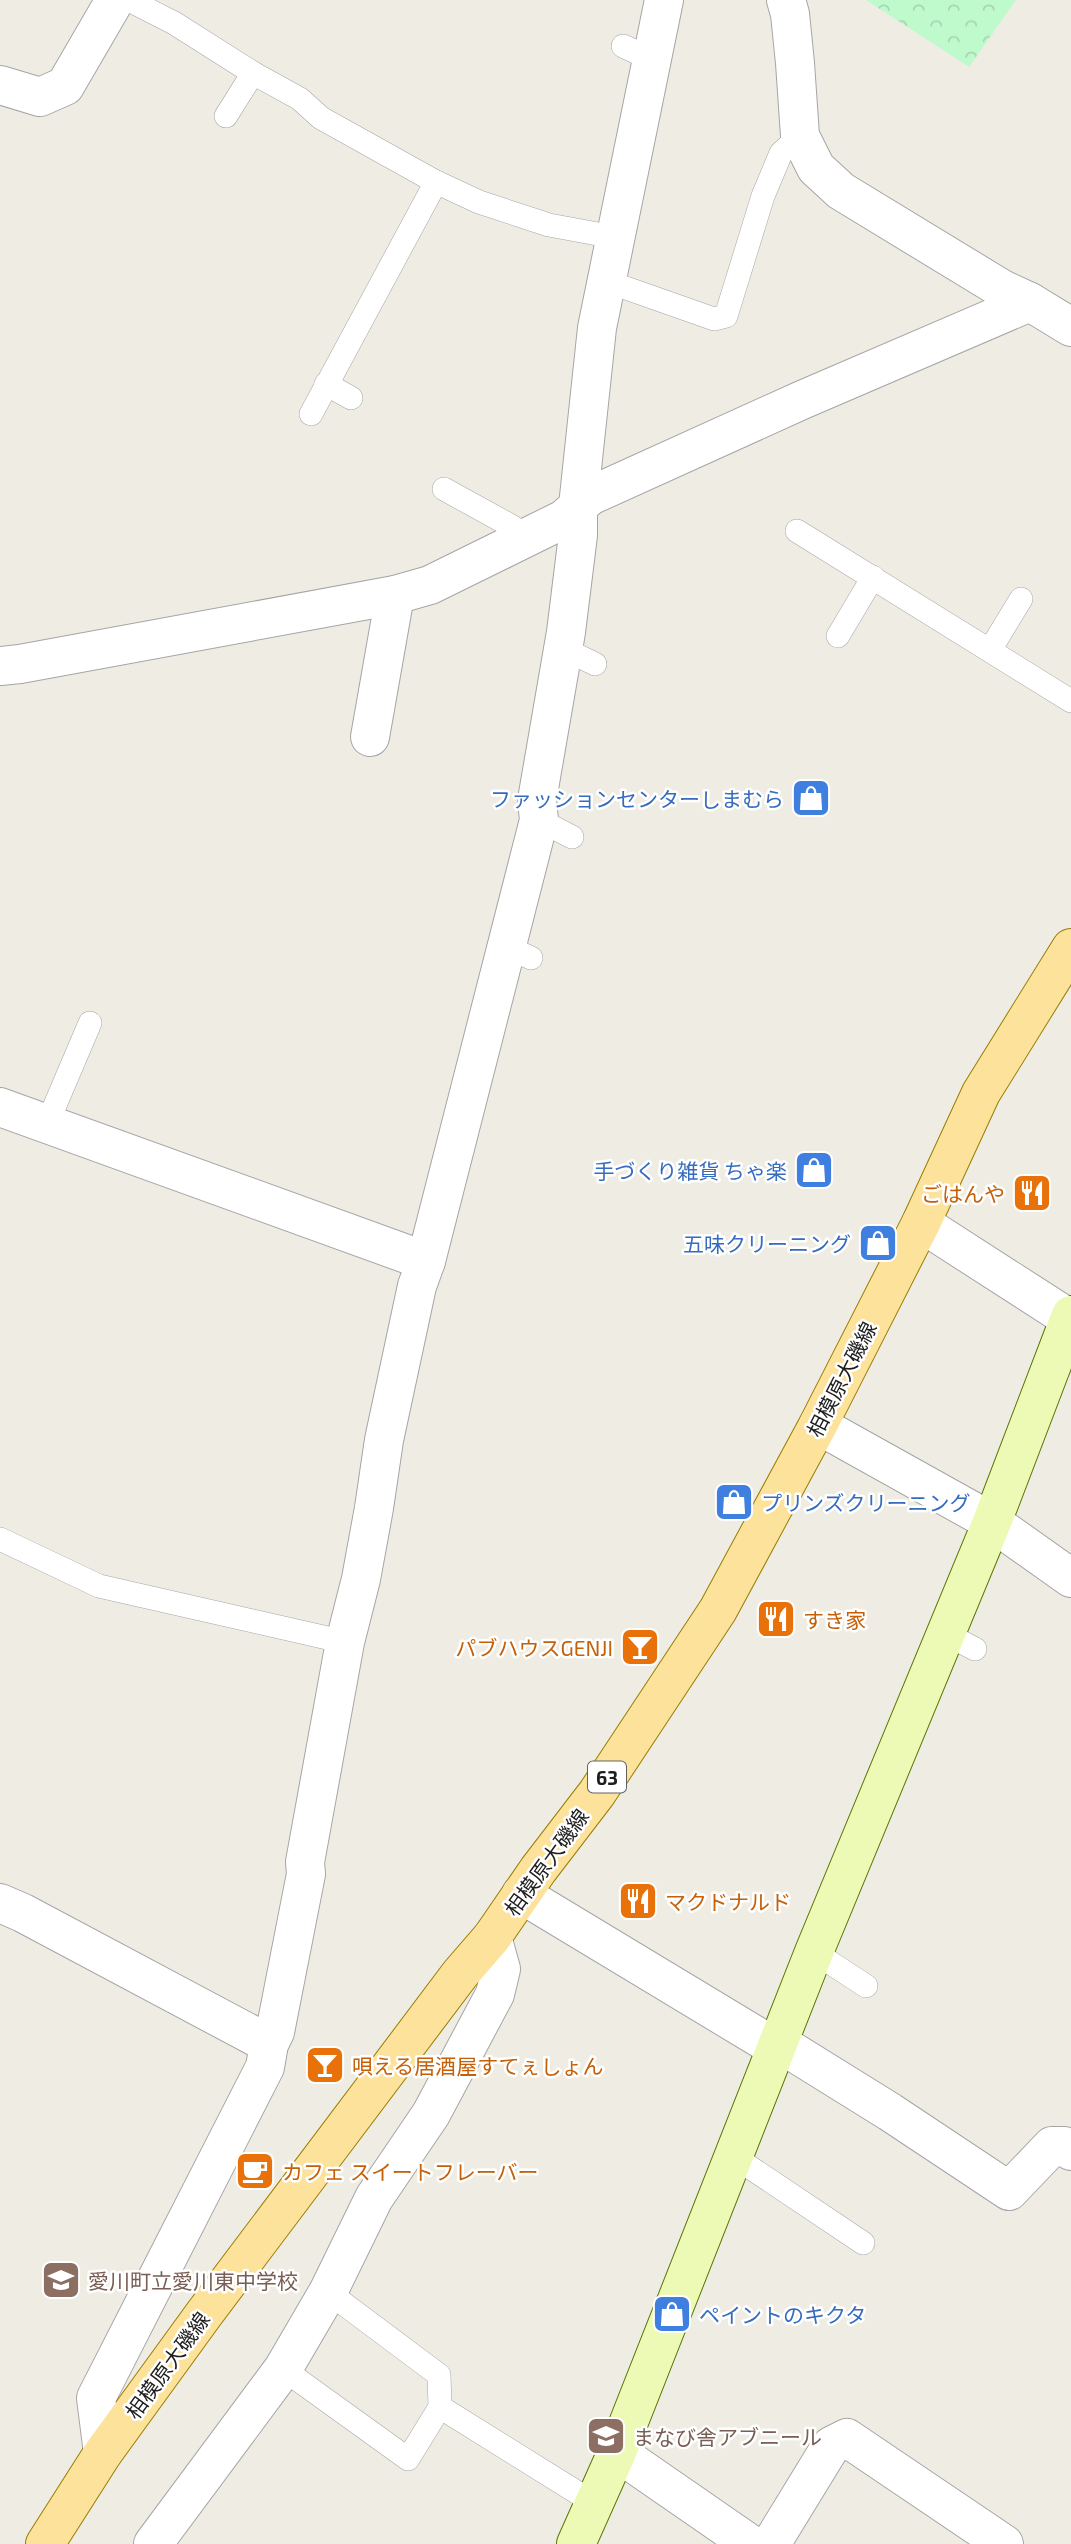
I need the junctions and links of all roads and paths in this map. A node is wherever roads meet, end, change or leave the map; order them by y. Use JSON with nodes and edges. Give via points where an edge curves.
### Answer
{"nodes":[{"id":1,"x":115,"y":0,"type":"edge"},
{"id":2,"x":129,"y":0,"type":"edge"},
{"id":3,"x":664,"y":0,"type":"edge"},
{"id":4,"x":786,"y":0,"type":"edge"},
{"id":5,"x":253,"y":73,"type":"junction"},
{"id":6,"x":0,"y":85,"type":"edge"},
{"id":7,"x":226,"y":116,"type":"dead end"},
{"id":8,"x":800,"y":136,"type":"junction"},
{"id":9,"x":436,"y":182,"type":"junction"},
{"id":10,"x":614,"y":237,"type":"junction"},
{"id":11,"x":606,"y":281,"type":"junction"},
{"id":12,"x":1030,"y":302,"type":"junction"},
{"id":13,"x":1071,"y":327,"type":"edge"},
{"id":14,"x":326,"y":384,"type":"junction"},
{"id":15,"x":351,"y":398,"type":"dead end"},
{"id":16,"x":312,"y":414,"type":"dead end"},
{"id":17,"x":444,"y":489,"type":"dead end"},
{"id":18,"x":578,"y":506,"type":"junction"},
{"id":19,"x":797,"y":531,"type":"dead end"},
{"id":20,"x":520,"y":539,"type":"junction"},
{"id":21,"x":873,"y":577,"type":"junction"},
{"id":22,"x":395,"y":595,"type":"junction"},
{"id":23,"x":1020,"y":599,"type":"dead end"},
{"id":24,"x":838,"y":636,"type":"dead end"},
{"id":25,"x":990,"y":650,"type":"junction"},
{"id":26,"x":0,"y":666,"type":"edge"},
{"id":27,"x":1071,"y":701,"type":"edge"},
{"id":28,"x":370,"y":737,"type":"dead end"},
{"id":29,"x":539,"y":820,"type":"junction"},
{"id":30,"x":572,"y":837,"type":"dead end"},
{"id":31,"x":1071,"y":948,"type":"edge"},
{"id":32,"x":90,"y":1023,"type":"dead end"},
{"id":33,"x":0,"y":1107,"type":"edge"},
{"id":34,"x":47,"y":1124,"type":"junction"},
{"id":35,"x":921,"y":1223,"type":"junction"},
{"id":36,"x":426,"y":1261,"type":"junction"},
{"id":37,"x":1070,"y":1317,"type":"edge"},
{"id":38,"x":818,"y":1424,"type":"junction"},
{"id":39,"x":992,"y":1522,"type":"junction"},
{"id":40,"x":0,"y":1539,"type":"edge"},
{"id":41,"x":1071,"y":1578,"type":"edge"},
{"id":42,"x":345,"y":1642,"type":"junction"},
{"id":43,"x":521,"y":1894,"type":"junction"},
{"id":44,"x":0,"y":1903,"type":"edge"},
{"id":45,"x":492,"y":1937,"type":"junction"},
{"id":46,"x":814,"y":1952,"type":"junction"},
{"id":47,"x":866,"y":1986,"type":"dead end"},
{"id":48,"x":779,"y":2043,"type":"junction"},
{"id":49,"x":269,"y":2045,"type":"junction"},
{"id":50,"x":1071,"y":2151,"type":"edge"},
{"id":51,"x":733,"y":2156,"type":"junction"},
{"id":52,"x":863,"y":2243,"type":"dead end"},
{"id":53,"x":328,"y":2292,"type":"junction"},
{"id":54,"x":283,"y":2369,"type":"junction"},
{"id":55,"x":440,"y":2407,"type":"junction"},
{"id":56,"x":617,"y":2452,"type":"junction"},
{"id":57,"x":103,"y":2453,"type":"junction"},
{"id":58,"x":593,"y":2503,"type":"junction"},
{"id":59,"x":47,"y":2543,"type":"edge"},
{"id":60,"x":153,"y":2544,"type":"edge"},
{"id":61,"x":576,"y":2544,"type":"edge"},
{"id":62,"x":750,"y":2544,"type":"edge"},
{"id":63,"x":771,"y":2544,"type":"edge"},
{"id":64,"x":1004,"y":2544,"type":"edge"}],
"edges":[{"from":1,"to":6,"type":"street","via":[[65,86],[40,97]]},
{"from":2,"to":5,"type":"lane"},
{"from":3,"to":10,"type":"street","via":[[637,52]]},
{"from":4,"to":8,"type":"street"},
{"from":5,"to":7,"type":"lane"},
{"from":5,"to":9,"type":"lane","via":[[300,99],[321,118]]},
{"from":8,"to":11,"type":"lane","via":[[781,153],[763,196],[726,316],[714,319]]},
{"from":8,"to":12,"type":"street","via":[[816,169],[841,191]]},
{"from":9,"to":10,"type":"lane","via":[[549,225]]},
{"from":9,"to":14,"type":"lane"},
{"from":10,"to":11,"type":"street"},
{"from":11,"to":18,"type":"street"},
{"from":12,"to":13,"type":"street"},
{"from":12,"to":18,"type":"street","via":[[590,496]]},
{"from":14,"to":15,"type":"lane"},
{"from":14,"to":16,"type":"lane"},
{"from":17,"to":20,"type":"lane","via":[[513,527]]},
{"from":18,"to":20,"type":"street","via":[[565,519]]},
{"from":18,"to":29,"type":"street","via":[[579,656],[537,800]]},
{"from":19,"to":21,"type":"lane"},
{"from":20,"to":22,"type":"street","via":[[430,585]]},
{"from":21,"to":24,"type":"lane"},
{"from":21,"to":25,"type":"lane"},
{"from":22,"to":26,"type":"street"},
{"from":22,"to":28,"type":"street"},
{"from":23,"to":25,"type":"lane"},
{"from":25,"to":27,"type":"lane"},
{"from":29,"to":30,"type":"lane"},
{"from":29,"to":36,"type":"street","via":[[519,952],[455,1188]]},
{"from":31,"to":35,"type":"main road","name":"相模原大磯線","number":"63","via":[[981,1093]]},
{"from":32,"to":34,"type":"lane"},
{"from":33,"to":34,"type":"street"},
{"from":34,"to":36,"type":"street"},
{"from":35,"to":37,"type":"street"},
{"from":35,"to":38,"type":"main road","name":"相模原大磯線","number":"63"},
{"from":36,"to":42,"type":"street","via":[[384,1440],[364,1486],[361,1579]]},
{"from":37,"to":39,"type":"street"},
{"from":38,"to":39,"type":"street"},
{"from":38,"to":43,"type":"main road","name":"相模原大磯線","number":"63","via":[[718,1610],[597,1793]]},
{"from":39,"to":41,"type":"street"},
{"from":39,"to":46,"type":"street","via":[[960,1641]]},
{"from":40,"to":42,"type":"lane","via":[[99,1586]]},
{"from":42,"to":49,"type":"street","via":[[306,1874]]},
{"from":43,"to":45,"type":"main road","name":"相模原大磯線","number":"63"},
{"from":43,"to":48,"type":"street","via":[[773,2046]]},
{"from":44,"to":49,"type":"street"},
{"from":45,"to":53,"type":"street","via":[[501,1969],[495,1994],[431,2114],[374,2197]]},
{"from":45,"to":57,"type":"main road","name":"相模原大磯線","number":"63"},
{"from":46,"to":47,"type":"lane"},
{"from":46,"to":48,"type":"street"},
{"from":48,"to":50,"type":"street","via":[[1009,2191],[1052,2146]]},
{"from":48,"to":51,"type":"street"},
{"from":49,"to":57,"type":"street","via":[[265,2067],[96,2398]]},
{"from":51,"to":52,"type":"lane"},
{"from":51,"to":56,"type":"street"},
{"from":53,"to":54,"type":"street"},
{"from":53,"to":55,"type":"lane","via":[[439,2375]]},
{"from":54,"to":55,"type":"lane","via":[[408,2459]]},
{"from":54,"to":60,"type":"street"},
{"from":55,"to":58,"type":"lane"},
{"from":56,"to":58,"type":"street"},
{"from":56,"to":62,"type":"street"},
{"from":57,"to":59,"type":"main road","name":"相模原大磯線","number":"63"},
{"from":58,"to":61,"type":"street"},
{"from":63,"to":64,"type":"street","via":[[831,2446],[847,2438]]}]}
